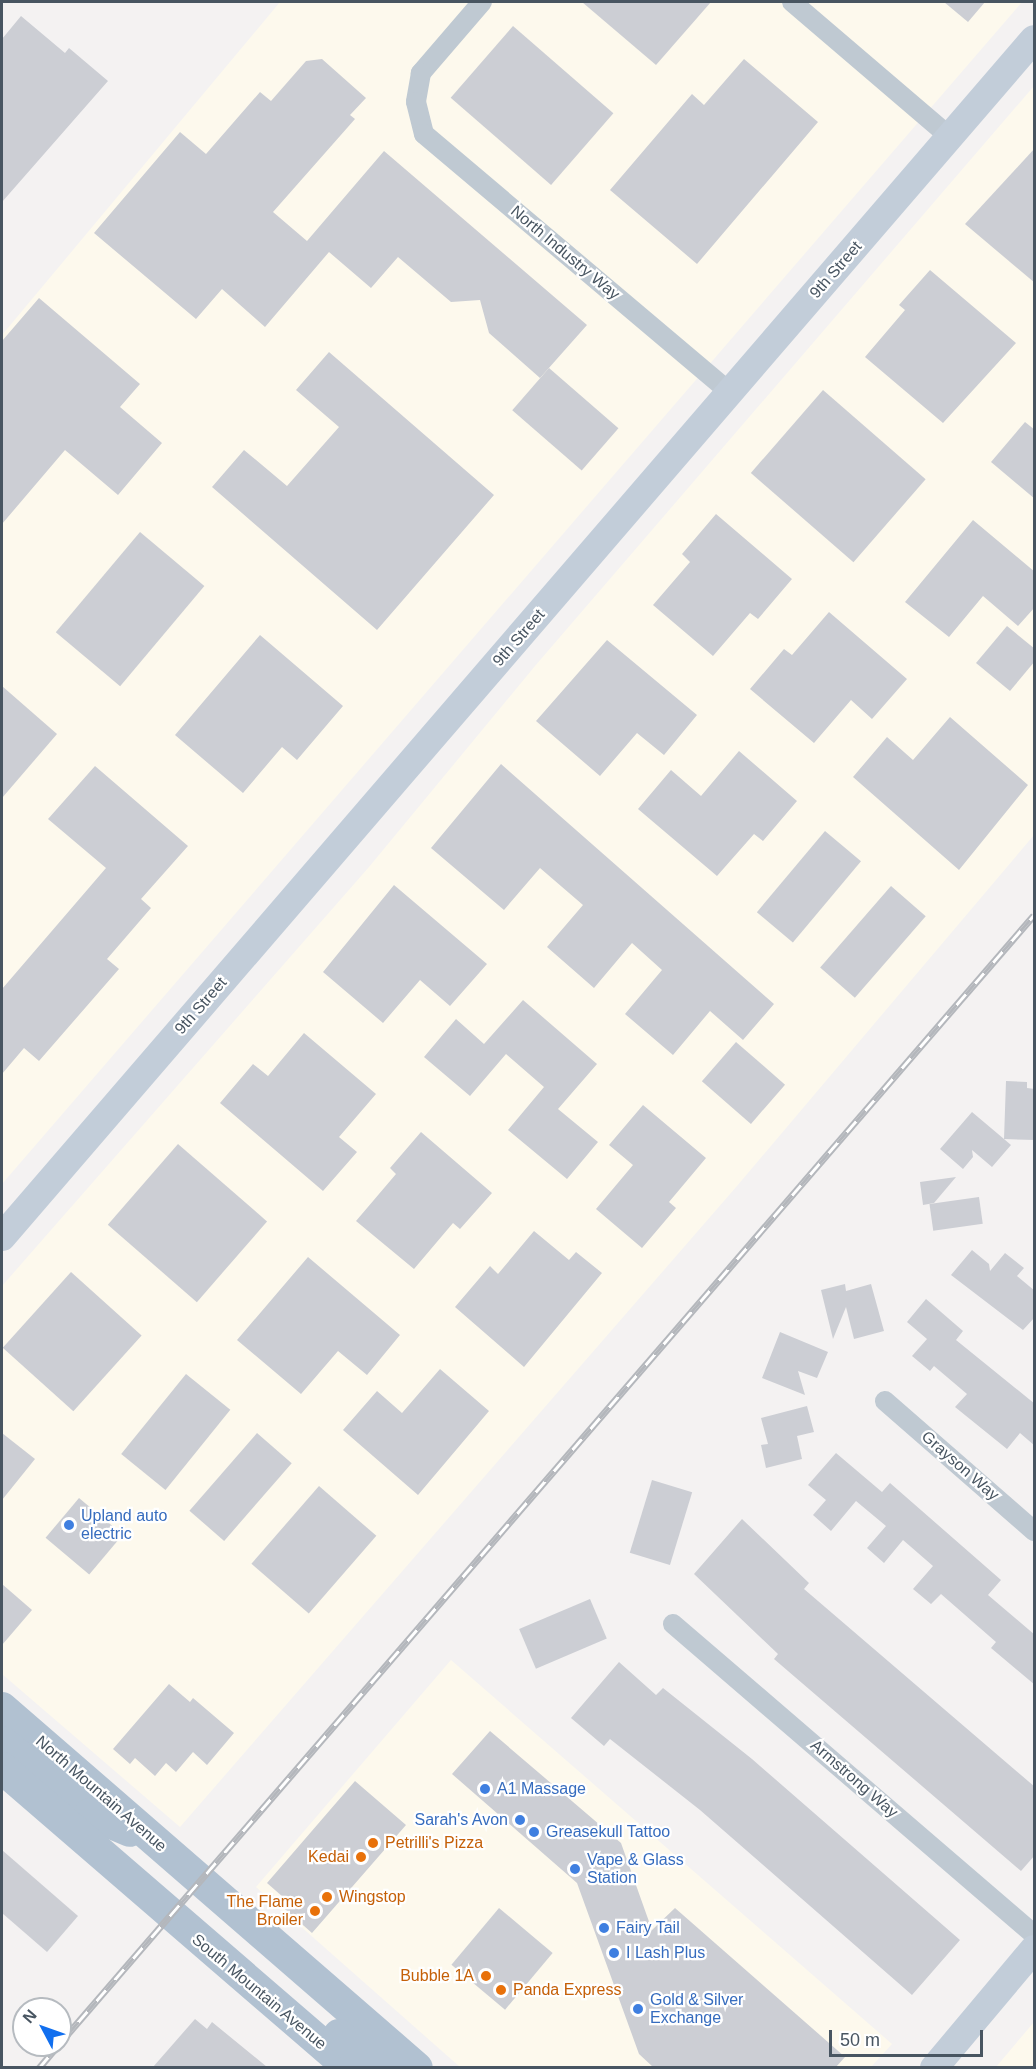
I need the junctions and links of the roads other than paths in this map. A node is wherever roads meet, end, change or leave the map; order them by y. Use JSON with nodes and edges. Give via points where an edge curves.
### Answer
{"nodes":[{"id":1,"x":482,"y":2,"type":"edge"},
{"id":2,"x":792,"y":2,"type":"edge"},
{"id":3,"x":1035,"y":39,"type":"edge"},
{"id":4,"x":949,"y":136,"type":"junction"},
{"id":5,"x":731,"y":393,"type":"junction"},
{"id":6,"x":2,"y":1237,"type":"edge"},
{"id":7,"x":885,"y":1401,"type":"dead end"},
{"id":8,"x":1035,"y":1531,"type":"edge"},
{"id":9,"x":673,"y":1623,"type":"dead end"},
{"id":10,"x":3,"y":1719,"type":"edge"},
{"id":11,"x":2,"y":1768,"type":"edge"},
{"id":12,"x":1035,"y":1934,"type":"edge"},
{"id":13,"x":1035,"y":1949,"type":"edge"},
{"id":14,"x":226,"y":1964,"type":"junction"},
{"id":15,"x":979,"y":2013,"type":"junction"},
{"id":16,"x":349,"y":2067,"type":"edge"},
{"id":17,"x":377,"y":2067,"type":"edge"},
{"id":18,"x":417,"y":2067,"type":"edge"},
{"id":19,"x":913,"y":2067,"type":"edge"},
{"id":20,"x":934,"y":2067,"type":"edge"},
{"id":21,"x":953,"y":2067,"type":"edge"}],
"edges":[{"from":1,"to":5,"type":"street","name":"North Industry Way","via":[[421,73],[416,102],[424,134]]},
{"from":2,"to":4,"type":"street"},
{"from":3,"to":4,"type":"street","name":"9th Street"},
{"from":4,"to":5,"type":"street","name":"9th Street"},
{"from":5,"to":6,"type":"street","name":"9th Street"},
{"from":7,"to":8,"type":"street","name":"Grayson Way"},
{"from":9,"to":12,"type":"street","name":"Armstrong Way"},
{"from":10,"to":18,"type":"main road","name":"North Mountain Avenue","via":[[154,1840]]},
{"from":11,"to":14,"type":"main road","name":"South Mountain Avenue"},
{"from":13,"to":15,"type":"street"},
{"from":14,"to":16,"type":"main road","name":"South Mountain Avenue"},
{"from":14,"to":17,"type":"main road","via":[[251,1969],[279,1984]]},
{"from":15,"to":19,"type":"street","via":[[956,2019]]},
{"from":15,"to":20,"type":"street"},
{"from":15,"to":21,"type":"street","via":[[978,2038]]}]}
